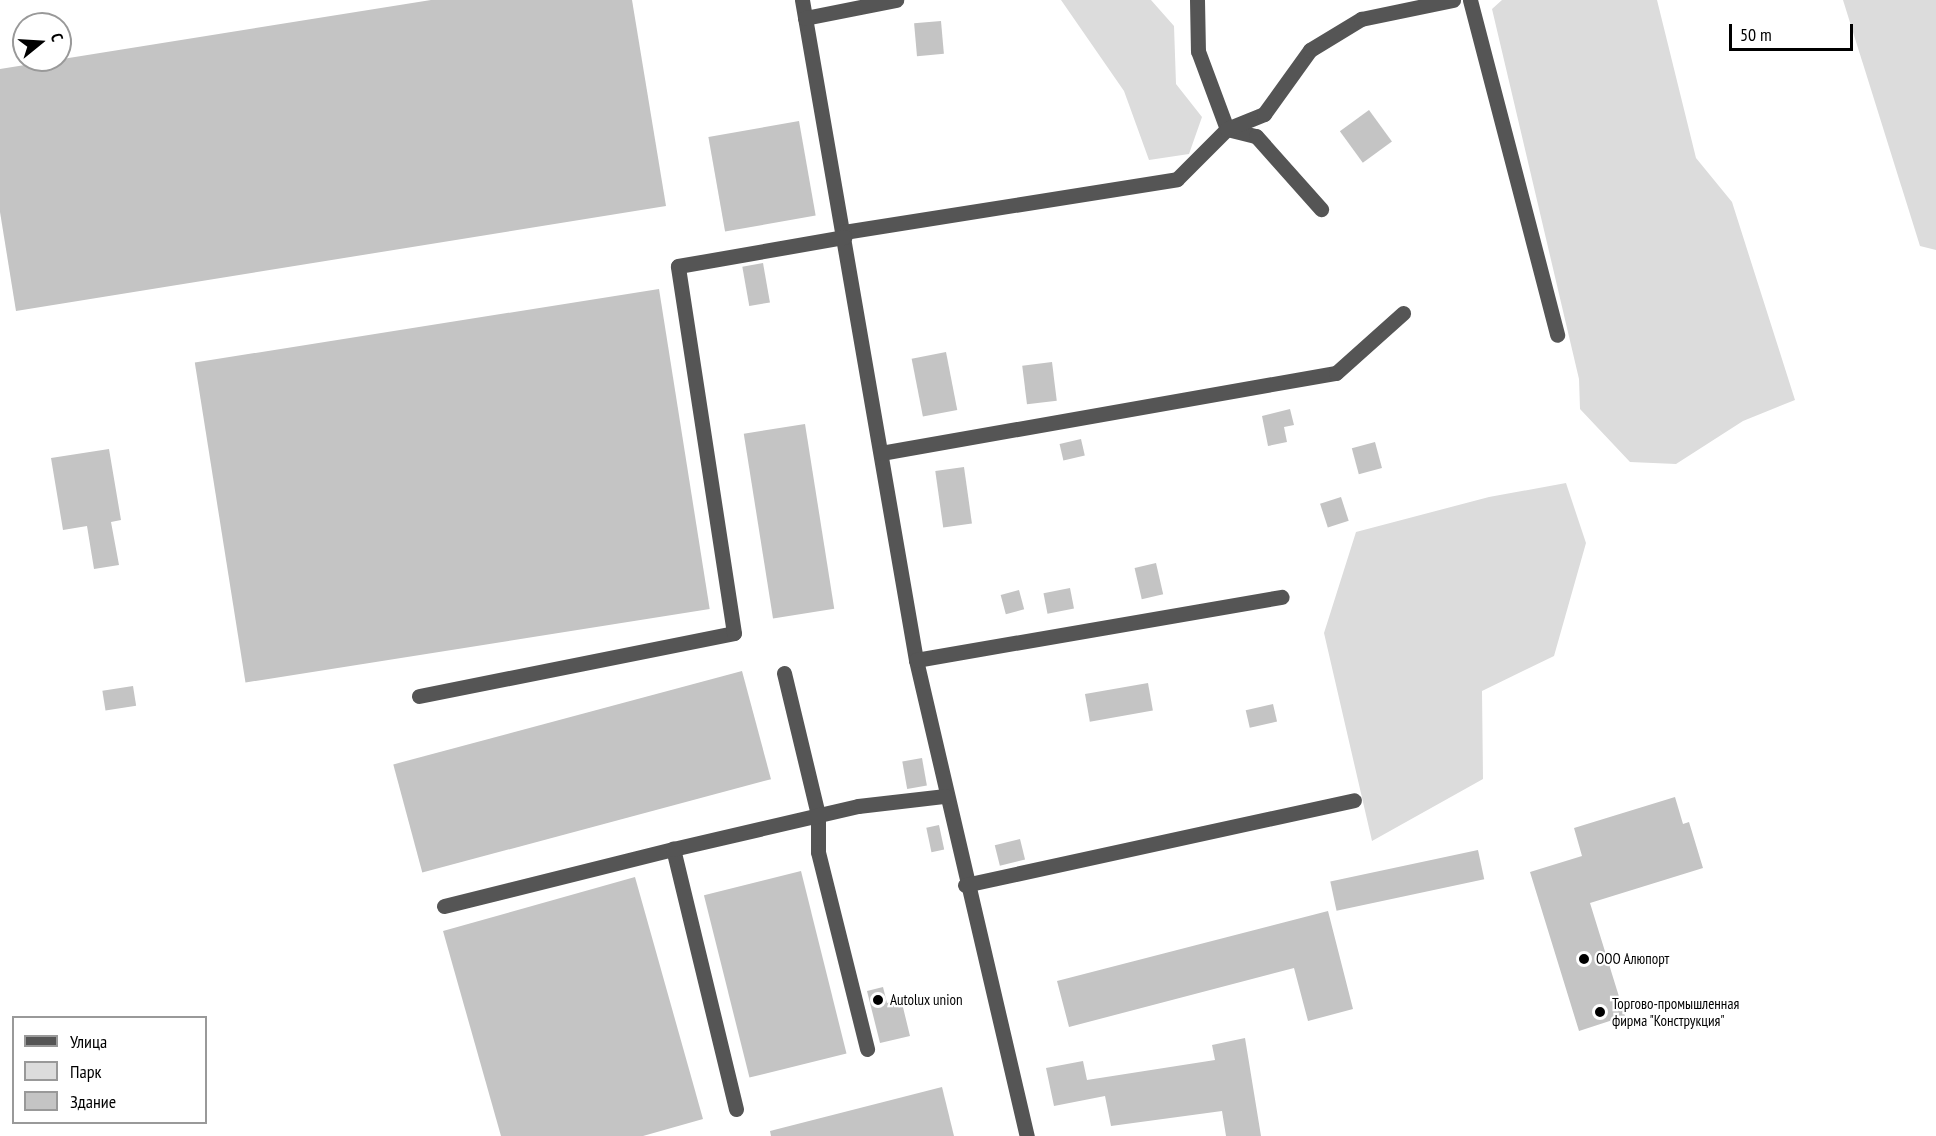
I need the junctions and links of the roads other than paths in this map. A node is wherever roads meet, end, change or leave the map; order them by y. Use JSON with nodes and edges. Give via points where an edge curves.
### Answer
{"nodes":[{"id":1,"x":802,"y":0,"type":"edge"},
{"id":2,"x":896,"y":0,"type":"edge"},
{"id":3,"x":1197,"y":0,"type":"edge"},
{"id":4,"x":1453,"y":0,"type":"edge"},
{"id":5,"x":1470,"y":0,"type":"edge"},
{"id":6,"x":805,"y":18,"type":"junction"},
{"id":7,"x":1227,"y":129,"type":"junction"},
{"id":8,"x":1321,"y":209,"type":"dead end"},
{"id":9,"x":844,"y":234,"type":"junction"},
{"id":10,"x":1403,"y":313,"type":"dead end"},
{"id":11,"x":1557,"y":335,"type":"dead end"},
{"id":12,"x":881,"y":453,"type":"junction"},
{"id":13,"x":1282,"y":597,"type":"dead end"},
{"id":14,"x":916,"y":660,"type":"junction"},
{"id":15,"x":784,"y":673,"type":"dead end"},
{"id":16,"x":419,"y":696,"type":"dead end"},
{"id":17,"x":945,"y":796,"type":"junction"},
{"id":18,"x":1354,"y":800,"type":"dead end"},
{"id":19,"x":818,"y":815,"type":"junction"},
{"id":20,"x":673,"y":849,"type":"junction"},
{"id":21,"x":965,"y":885,"type":"junction"},
{"id":22,"x":444,"y":906,"type":"dead end"},
{"id":23,"x":867,"y":1048,"type":"dead end"},
{"id":24,"x":736,"y":1109,"type":"dead end"},
{"id":25,"x":1027,"y":1136,"type":"edge"}],
"edges":[{"from":1,"to":6,"type":"street"},
{"from":2,"to":6,"type":"street"},
{"from":3,"to":7,"type":"street","via":[[1198,51]]},
{"from":4,"to":7,"type":"street","via":[[1361,19],[1310,50],[1264,114]]},
{"from":5,"to":11,"type":"street"},
{"from":6,"to":9,"type":"street"},
{"from":7,"to":8,"type":"street","via":[[1256,136]]},
{"from":7,"to":9,"type":"street","via":[[1177,179]]},
{"from":9,"to":12,"type":"street"},
{"from":9,"to":16,"type":"street","via":[[678,266],[734,633]]},
{"from":10,"to":12,"type":"street","via":[[1336,373]]},
{"from":12,"to":14,"type":"street"},
{"from":13,"to":14,"type":"street"},
{"from":14,"to":17,"type":"street"},
{"from":15,"to":19,"type":"street"},
{"from":17,"to":19,"type":"street"},
{"from":17,"to":21,"type":"street"},
{"from":18,"to":21,"type":"street"},
{"from":19,"to":20,"type":"street"},
{"from":19,"to":23,"type":"street","via":[[818,852]]},
{"from":20,"to":22,"type":"street"},
{"from":20,"to":24,"type":"street"},
{"from":21,"to":25,"type":"street"}]}
